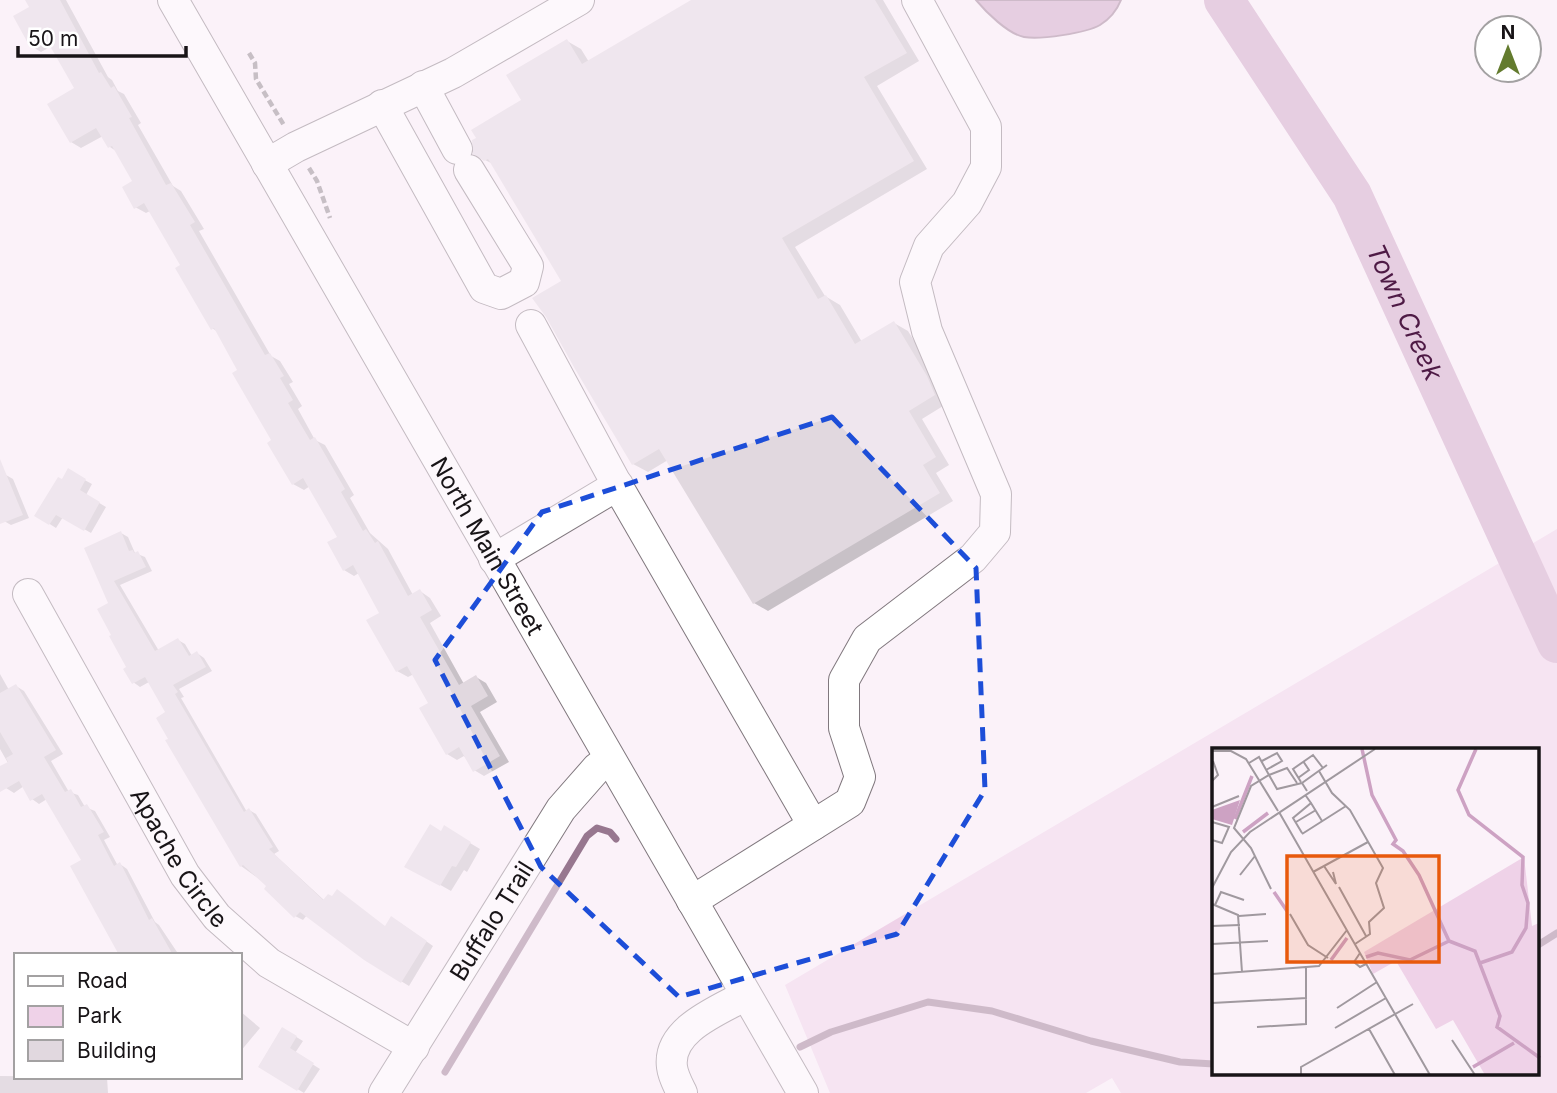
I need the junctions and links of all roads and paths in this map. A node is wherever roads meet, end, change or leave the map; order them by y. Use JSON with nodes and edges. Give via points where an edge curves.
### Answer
{"nodes":[{"id":1,"x":173,"y":0,"type":"edge"},
{"id":2,"x":579,"y":0,"type":"edge"},
{"id":3,"x":917,"y":0,"type":"edge"},
{"id":4,"x":424,"y":86,"type":"junction"},
{"id":5,"x":382,"y":105,"type":"junction"},
{"id":6,"x":267,"y":164,"type":"junction"},
{"id":7,"x":531,"y":324,"type":"dead end"},
{"id":8,"x":618,"y":485,"type":"junction"},
{"id":9,"x":494,"y":559,"type":"junction"},
{"id":10,"x":28,"y":594,"type":"dead end"},
{"id":11,"x":609,"y":759,"type":"junction"},
{"id":12,"x":813,"y":825,"type":"junction"},
{"id":13,"x":692,"y":901,"type":"junction"},
{"id":14,"x":746,"y":995,"type":"junction"},
{"id":15,"x":414,"y":1047,"type":"junction"},
{"id":16,"x":384,"y":1093,"type":"edge"},
{"id":17,"x":681,"y":1093,"type":"edge"},
{"id":18,"x":803,"y":1093,"type":"edge"}],
"edges":[{"from":1,"to":6,"type":"street","name":"North Main Street"},
{"from":2,"to":4,"type":"street"},
{"from":3,"to":12,"type":"street","via":[[986,127],[986,167],[967,203],[929,246],[915,282],[927,331],[996,494],[995,532],[973,558],[867,639],[844,680],[844,729],[860,776],[850,802]]},
{"from":4,"to":5,"type":"street"},
{"from":4,"to":5,"type":"street","via":[[528,266],[524,282],[501,294],[484,288]]},
{"from":5,"to":6,"type":"street"},
{"from":6,"to":9,"type":"street","name":"North Main Street"},
{"from":7,"to":8,"type":"street"},
{"from":8,"to":9,"type":"street"},
{"from":8,"to":12,"type":"street"},
{"from":9,"to":11,"type":"street","name":"North Main Street"},
{"from":10,"to":15,"type":"street","name":"Apache Circle","via":[[185,875],[217,917],[269,963]]},
{"from":11,"to":13,"type":"street","name":"North Main Street"},
{"from":11,"to":15,"type":"street","name":"Buffalo Trail","via":[[561,808]]},
{"from":12,"to":13,"type":"street"},
{"from":13,"to":14,"type":"street","name":"North Main Street"},
{"from":14,"to":17,"type":"street","via":[[689,1029],[676,1046],[672,1068]]},
{"from":14,"to":18,"type":"street","name":"North Main Street"},
{"from":15,"to":16,"type":"street","name":"Buffalo Trail"}]}
